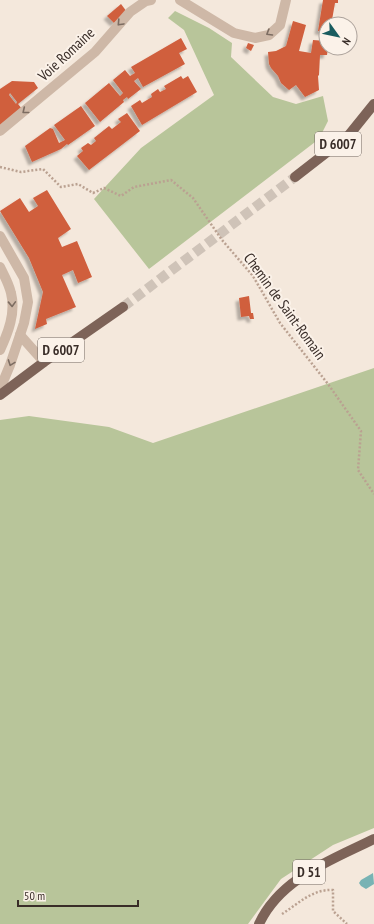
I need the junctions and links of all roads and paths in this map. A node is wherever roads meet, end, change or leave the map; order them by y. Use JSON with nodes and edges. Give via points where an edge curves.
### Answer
{"nodes":[{"id":1,"x":151,"y":0,"type":"edge"},
{"id":2,"x":180,"y":0,"type":"edge"},
{"id":3,"x":286,"y":0,"type":"edge"},
{"id":4,"x":374,"y":104,"type":"edge"},
{"id":5,"x":0,"y":131,"type":"edge"},
{"id":6,"x":0,"y":167,"type":"edge"},
{"id":7,"x":295,"y":177,"type":"tunnel mouth"},
{"id":8,"x":0,"y":236,"type":"edge"},
{"id":9,"x":0,"y":267,"type":"edge"},
{"id":10,"x":123,"y":307,"type":"tunnel mouth"},
{"id":11,"x":20,"y":335,"type":"junction"},
{"id":12,"x":0,"y":350,"type":"edge"},
{"id":13,"x":44,"y":362,"type":"junction"},
{"id":14,"x":0,"y":389,"type":"edge"},
{"id":15,"x":0,"y":395,"type":"edge"},
{"id":16,"x":374,"y":494,"type":"edge"},
{"id":17,"x":374,"y":839,"type":"edge"},
{"id":18,"x":279,"y":915,"type":"dead end"},
{"id":19,"x":259,"y":924,"type":"edge"},
{"id":20,"x":347,"y":924,"type":"edge"}],
"edges":[{"from":1,"to":5,"type":"street","name":"Voie Romaine","one_way":true,"via":[[130,12],[95,52]]},
{"from":3,"to":2,"type":"street","one_way":true,"via":[[280,25],[269,35],[255,38],[234,33]]},
{"from":4,"to":7,"type":"main road","number":"D 6007","via":[[349,135]]},
{"from":6,"to":16,"type":"path","name":"Chemin de Saint-Romain","via":[[21,172],[43,169],[61,186],[78,184],[93,193],[104,188],[121,196],[134,187],[171,180],[193,198],[222,240],[253,276],[280,322],[361,431],[358,470]]},
{"from":8,"to":11,"type":"street","via":[[24,278],[27,292],[28,302]]},
{"from":9,"to":12,"type":"street","one_way":true,"via":[[12,293],[13,309],[8,333]]},
{"from":10,"to":13,"type":"main road","number":"D 6007"},
{"from":11,"to":13,"type":"street"},
{"from":11,"to":14,"type":"street","one_way":true},
{"from":13,"to":15,"type":"main road","number":"D 6007"},
{"from":17,"to":19,"type":"main road","number":"D 51","via":[[311,870],[281,893]]},
{"from":18,"to":20,"type":"path","via":[[309,895],[333,890],[333,911]]}]}
